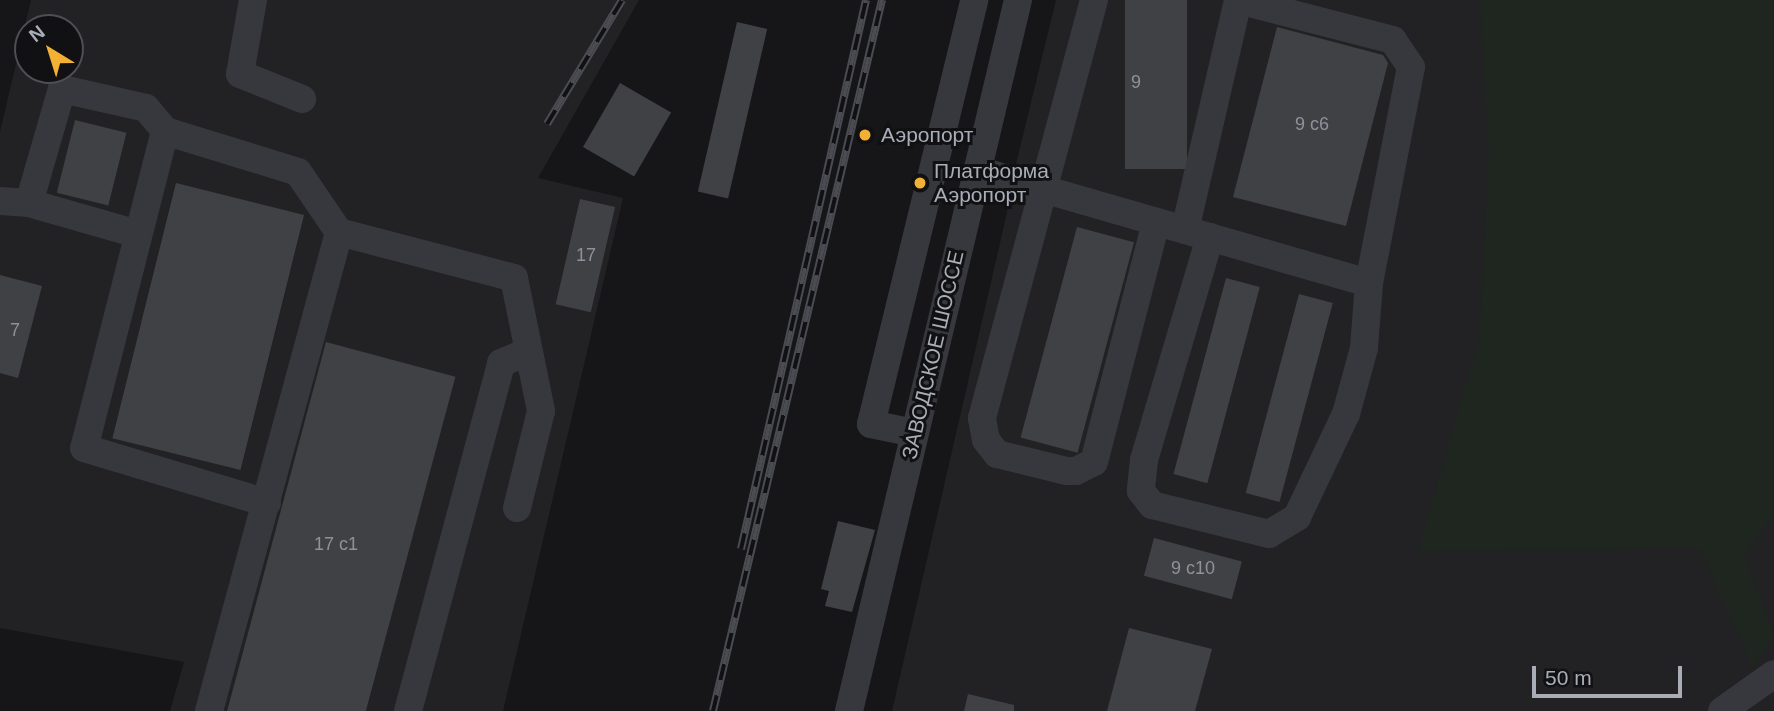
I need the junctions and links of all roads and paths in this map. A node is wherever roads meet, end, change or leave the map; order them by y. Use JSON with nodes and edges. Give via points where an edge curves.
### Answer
{"nodes":[{"id":1,"x":253,"y":0,"type":"edge"},
{"id":2,"x":974,"y":0,"type":"edge"},
{"id":3,"x":1018,"y":0,"type":"edge"},
{"id":4,"x":1094,"y":0,"type":"edge"},
{"id":5,"x":1238,"y":0,"type":"edge"},
{"id":6,"x":302,"y":99,"type":"dead end"},
{"id":7,"x":165,"y":131,"type":"junction"},
{"id":8,"x":977,"y":170,"type":"junction"},
{"id":9,"x":1044,"y":190,"type":"junction"},
{"id":10,"x":0,"y":201,"type":"edge"},
{"id":11,"x":29,"y":203,"type":"junction"},
{"id":12,"x":1156,"y":222,"type":"junction"},
{"id":13,"x":339,"y":232,"type":"junction"},
{"id":14,"x":1198,"y":233,"type":"junction"},
{"id":15,"x":138,"y":234,"type":"junction"},
{"id":16,"x":1368,"y":283,"type":"junction"},
{"id":17,"x":529,"y":351,"type":"junction"},
{"id":18,"x":914,"y":433,"type":"junction"},
{"id":19,"x":267,"y":503,"type":"junction"},
{"id":20,"x":517,"y":508,"type":"dead end"},
{"id":21,"x":1774,"y":674,"type":"edge"},
{"id":22,"x":209,"y":711,"type":"edge"},
{"id":23,"x":408,"y":711,"type":"edge"},
{"id":24,"x":849,"y":711,"type":"edge"},
{"id":25,"x":1722,"y":711,"type":"edge"}],
"edges":[{"from":1,"to":6,"type":"street","via":[[240,74]]},
{"from":2,"to":18,"type":"street","via":[[871,424]]},
{"from":3,"to":8,"type":"street","name":"ЗАВОДСКОЕ ШОССЕ"},
{"from":4,"to":9,"type":"street"},
{"from":5,"to":14,"type":"street"},
{"from":5,"to":16,"type":"street","via":[[1393,40],[1408,59],[1411,67]]},
{"from":7,"to":11,"type":"street","via":[[146,108],[62,89]]},
{"from":7,"to":13,"type":"street","via":[[298,172]]},
{"from":7,"to":15,"type":"street"},
{"from":8,"to":9,"type":"street"},
{"from":8,"to":18,"type":"street","name":"ЗАВОДСКОЕ ШОССЕ"},
{"from":9,"to":12,"type":"street"},
{"from":9,"to":12,"type":"street","via":[[982,418],[986,440],[997,454],[1067,471],[1094,462]]},
{"from":10,"to":11,"type":"street"},
{"from":11,"to":15,"type":"street"},
{"from":12,"to":14,"type":"street"},
{"from":13,"to":17,"type":"street","via":[[514,278]]},
{"from":13,"to":19,"type":"street"},
{"from":14,"to":16,"type":"street"},
{"from":14,"to":16,"type":"street","via":[[1144,460],[1141,491],[1152,505],[1255,533],[1280,530],[1297,517],[1346,414],[1364,348]]},
{"from":15,"to":19,"type":"street","via":[[84,448]]},
{"from":17,"to":20,"type":"street","via":[[541,411]]},
{"from":17,"to":23,"type":"street","via":[[501,363]]},
{"from":18,"to":24,"type":"street","name":"ЗАВОДСКОЕ ШОССЕ"},
{"from":19,"to":22,"type":"street"},
{"from":21,"to":25,"type":"street"}]}
